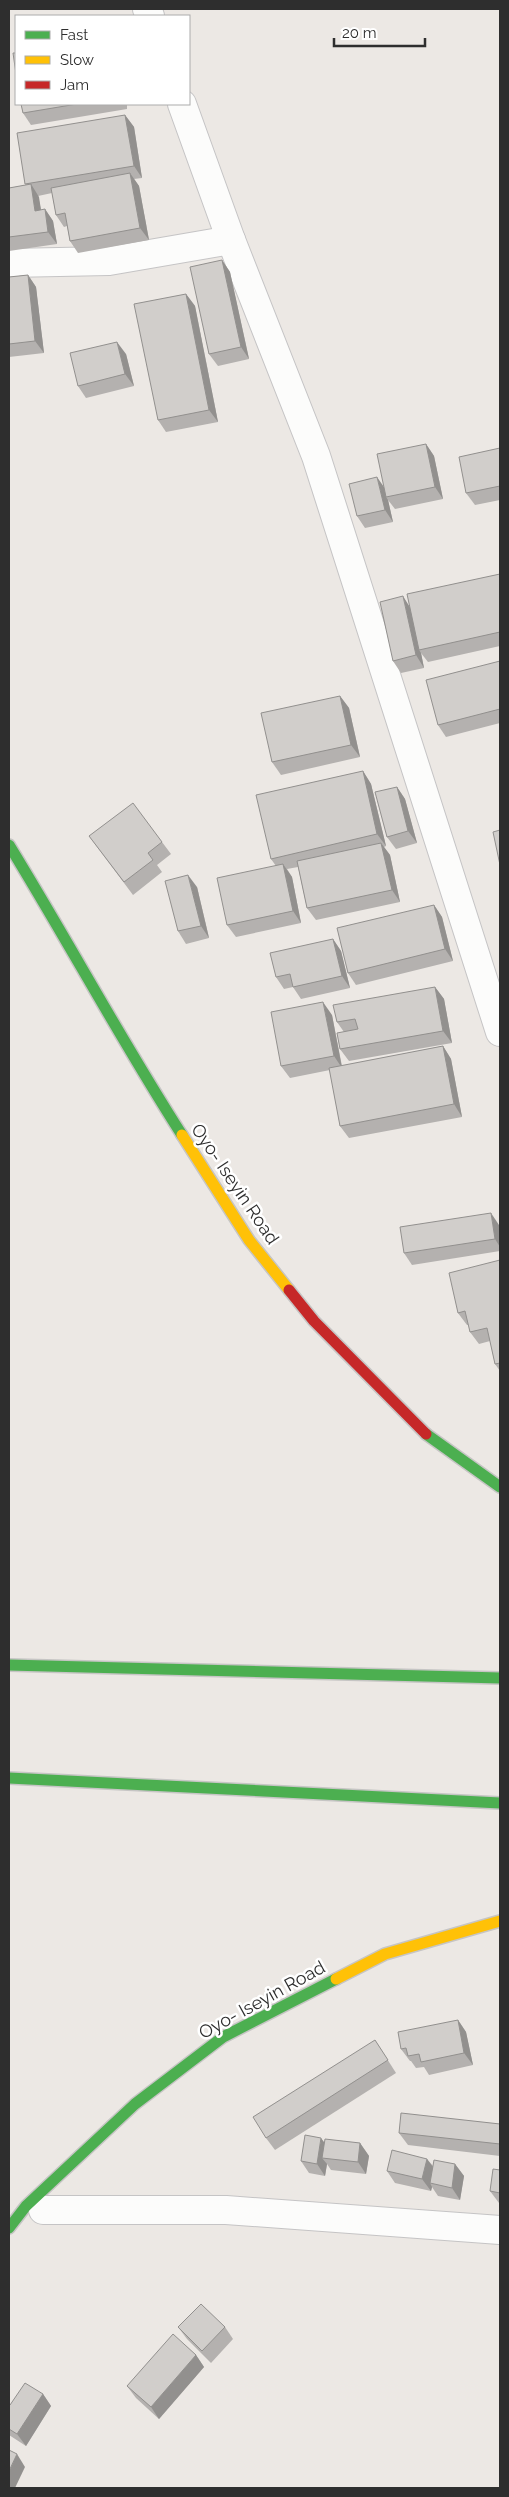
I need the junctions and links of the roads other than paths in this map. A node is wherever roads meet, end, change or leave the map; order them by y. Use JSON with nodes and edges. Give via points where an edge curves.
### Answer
{"nodes":[{"id":1,"x":182,"y":105,"type":"edge"},
{"id":2,"x":231,"y":240,"type":"junction"},
{"id":3,"x":9,"y":263,"type":"edge"},
{"id":4,"x":9,"y":845,"type":"edge"},
{"id":5,"x":500,"y":1032,"type":"edge"},
{"id":6,"x":500,"y":1487,"type":"edge"},
{"id":7,"x":9,"y":1665,"type":"edge"},
{"id":8,"x":500,"y":1678,"type":"edge"},
{"id":9,"x":9,"y":1778,"type":"edge"},
{"id":10,"x":500,"y":1803,"type":"edge"},
{"id":11,"x":500,"y":1921,"type":"edge"},
{"id":12,"x":43,"y":2210,"type":"dead end"},
{"id":13,"x":9,"y":2228,"type":"edge"},
{"id":14,"x":500,"y":2230,"type":"edge"}],
"edges":[{"from":1,"to":2,"type":"street"},
{"from":2,"to":3,"type":"street","via":[[109,261]]},
{"from":2,"to":5,"type":"street","via":[[316,456]]},
{"from":4,"to":6,"type":"main road","name":"Oyo- Iseyin Road","via":[[152,1089],[249,1240],[314,1321],[420,1430]]},
{"from":7,"to":8,"type":"main road"},
{"from":9,"to":10,"type":"main road"},
{"from":11,"to":13,"type":"main road","name":"Oyo- Iseyin Road","via":[[385,1954],[222,2038],[135,2104],[26,2206]]},
{"from":12,"to":14,"type":"street","via":[[226,2210]]}]}
